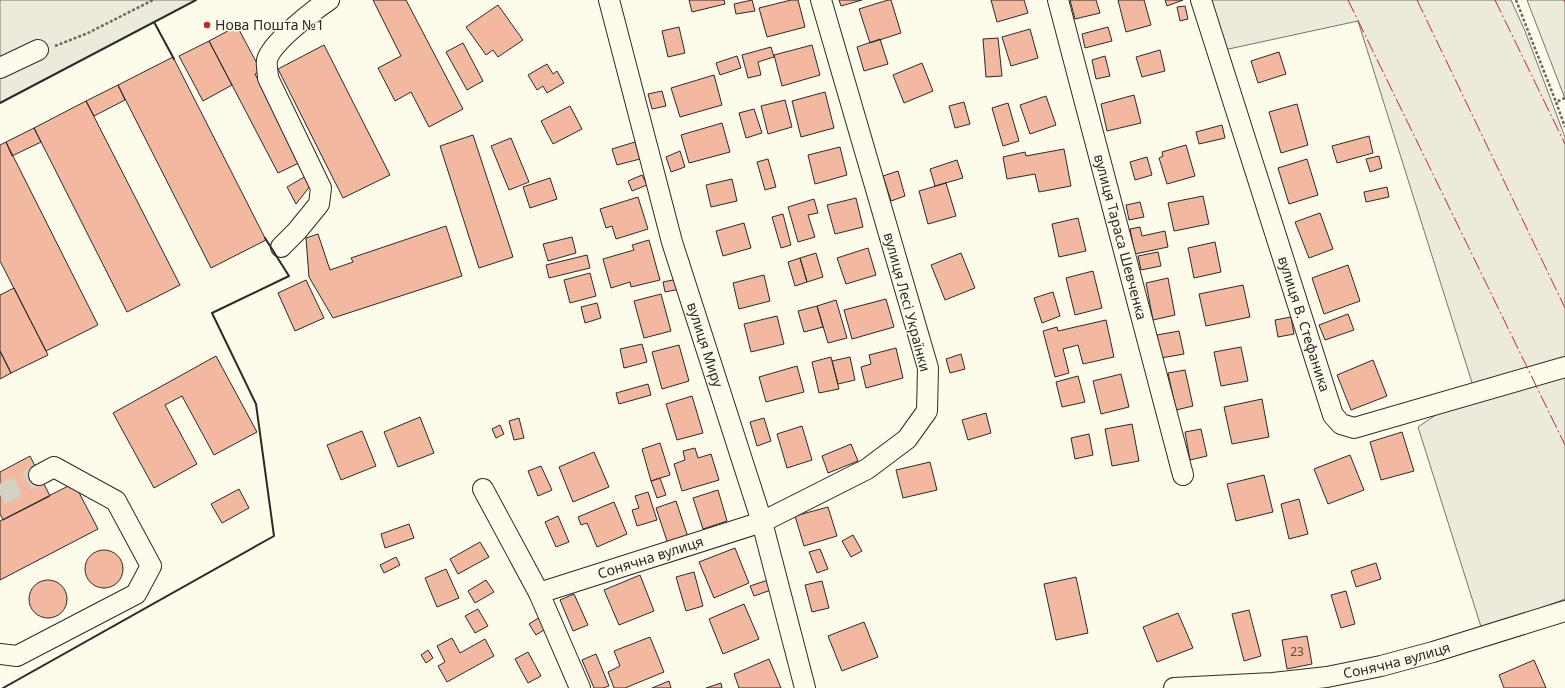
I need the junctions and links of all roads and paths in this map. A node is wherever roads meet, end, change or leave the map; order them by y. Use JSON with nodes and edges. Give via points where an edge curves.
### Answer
{"nodes":[{"id":1,"x":153,"y":0,"type":"edge"},
{"id":2,"x":609,"y":0,"type":"edge"},
{"id":3,"x":821,"y":0,"type":"edge"},
{"id":4,"x":1058,"y":0,"type":"edge"},
{"id":5,"x":1202,"y":0,"type":"edge"},
{"id":6,"x":1516,"y":0,"type":"edge"},
{"id":7,"x":321,"y":5,"type":"edge"},
{"id":8,"x":38,"y":50,"type":"joint"},
{"id":9,"x":0,"y":68,"type":"edge"},
{"id":10,"x":1565,"y":98,"type":"edge"},
{"id":11,"x":1556,"y":102,"type":"junction"},
{"id":12,"x":1565,"y":127,"type":"edge"},
{"id":13,"x":281,"y":246,"type":"dead end"},
{"id":14,"x":1565,"y":367,"type":"edge"},
{"id":15,"x":39,"y":475,"type":"tunnel mouth"},
{"id":16,"x":1183,"y":475,"type":"dead end"},
{"id":17,"x":484,"y":489,"type":"dead end"},
{"id":18,"x":762,"y":522,"type":"junction"},
{"id":19,"x":539,"y":593,"type":"junction"},
{"id":20,"x":1565,"y":611,"type":"edge"},
{"id":21,"x":0,"y":654,"type":"edge"},
{"id":22,"x":580,"y":688,"type":"edge"},
{"id":23,"x":805,"y":688,"type":"edge"},
{"id":24,"x":1174,"y":688,"type":"edge"}],
"edges":[{"from":1,"to":8,"type":"path","via":[[88,33],[59,45]]},
{"from":2,"to":18,"type":"street","name":"вулиця Миру","via":[[672,242]]},
{"from":3,"to":18,"type":"street","name":"вулиця Лесі Українки","via":[[928,368],[927,411],[907,439],[867,469]]},
{"from":4,"to":16,"type":"street","name":"вулиця Тараса Шевченка"},
{"from":5,"to":14,"type":"street","name":"вулиця В. Стефаника","via":[[1333,415],[1337,420],[1354,428]]},
{"from":6,"to":11,"type":"path"},
{"from":7,"to":13,"type":"street","via":[[275,47],[267,60],[268,78],[321,188],[318,204],[297,231]]},
{"from":8,"to":9,"type":"street"},
{"from":10,"to":11,"type":"path"},
{"from":11,"to":12,"type":"path"},
{"from":15,"to":21,"type":"street","via":[[54,467],[116,501],[151,566],[136,594],[17,656]]},
{"from":17,"to":19,"type":"street"},
{"from":18,"to":19,"type":"street","name":"Сонячна вулиця"},
{"from":18,"to":23,"type":"street","name":"вулиця Миру"},
{"from":19,"to":22,"type":"street"},
{"from":20,"to":24,"type":"street","name":"Сонячна вулиця","via":[[1433,652],[1327,677],[1273,683]]}]}
